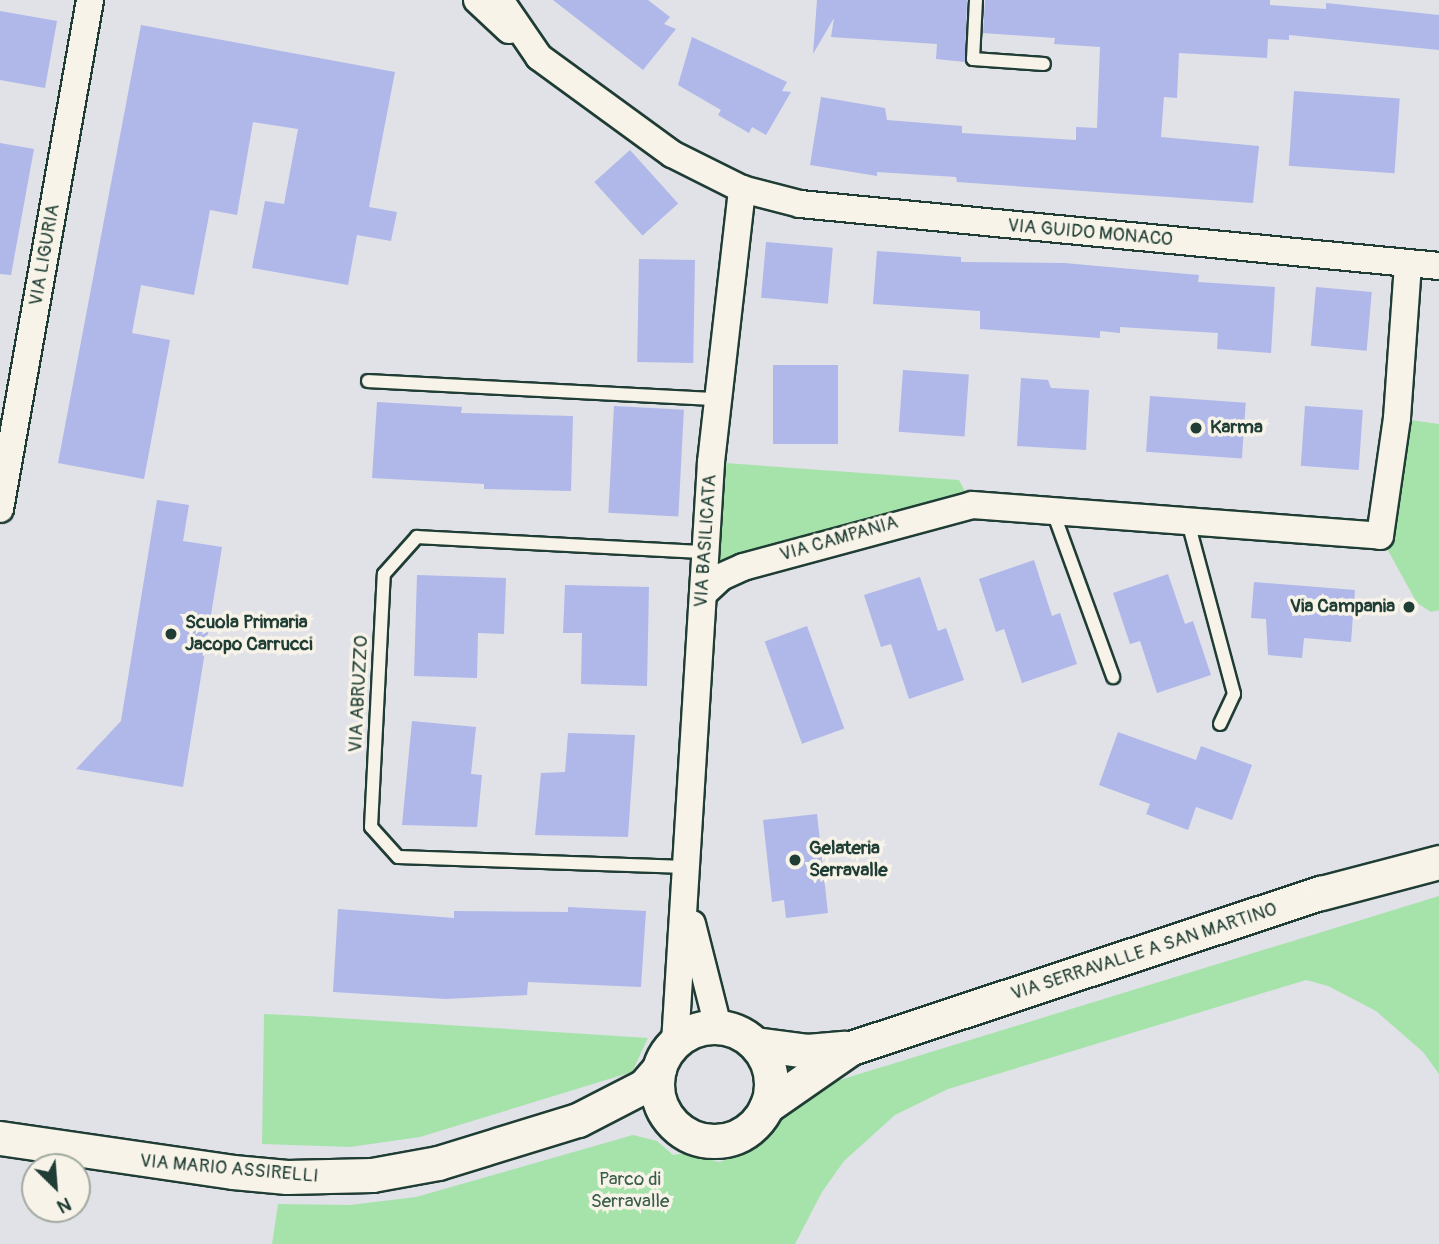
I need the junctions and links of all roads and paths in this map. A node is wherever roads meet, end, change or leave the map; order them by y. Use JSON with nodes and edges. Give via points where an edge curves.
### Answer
{"nodes":[{"id":1,"x":90,"y":0,"type":"edge"},
{"id":2,"x":477,"y":0,"type":"edge"},
{"id":3,"x":500,"y":0,"type":"edge"},
{"id":4,"x":976,"y":0,"type":"edge"},
{"id":5,"x":539,"y":57,"type":"junction"},
{"id":6,"x":1044,"y":65,"type":"dead end"},
{"id":7,"x":742,"y":189,"type":"junction"},
{"id":8,"x":1408,"y":263,"type":"junction"},
{"id":9,"x":1439,"y":266,"type":"edge"},
{"id":10,"x":369,"y":381,"type":"dead end"},
{"id":11,"x":717,"y":399,"type":"junction"},
{"id":12,"x":1,"y":500,"type":"edge"},
{"id":13,"x":1052,"y":509,"type":"junction"},
{"id":14,"x":1188,"y":521,"type":"junction"},
{"id":15,"x":705,"y":552,"type":"junction"},
{"id":16,"x":703,"y":594,"type":"junction"},
{"id":17,"x":1113,"y":677,"type":"dead end"},
{"id":18,"x":1220,"y":724,"type":"dead end"},
{"id":19,"x":1439,"y":862,"type":"edge"},
{"id":20,"x":686,"y":867,"type":"junction"},
{"id":21,"x":685,"y":895,"type":"junction"},
{"id":22,"x":719,"y":1027,"type":"junction"},
{"id":23,"x":755,"y":1044,"type":"junction"},
{"id":24,"x":851,"y":1048,"type":"junction"},
{"id":25,"x":667,"y":1056,"type":"junction"},
{"id":26,"x":766,"y":1107,"type":"junction"},
{"id":27,"x":579,"y":1120,"type":"junction"},
{"id":28,"x":673,"y":1124,"type":"junction"},
{"id":29,"x":0,"y":1138,"type":"edge"}],
"edges":[{"from":1,"to":12,"type":"street","name":"VIA LIGURIA"},
{"from":2,"to":5,"type":"street"},
{"from":3,"to":5,"type":"street"},
{"from":4,"to":6,"type":"lane","via":[[973,59]]},
{"from":5,"to":7,"type":"street","name":"VIA GUIDO MONACO","via":[[672,154]]},
{"from":7,"to":8,"type":"street","name":"VIA GUIDO MONACO","via":[[800,204]]},
{"from":7,"to":11,"type":"street","name":"VIA BASILICATA"},
{"from":8,"to":9,"type":"street","name":"VIA GUIDO MONACO"},
{"from":8,"to":14,"type":"street","name":"VIA CAMPANIA","via":[[1396,418],[1380,536]]},
{"from":10,"to":11,"type":"lane"},
{"from":11,"to":15,"type":"street","name":"VIA BASILICATA"},
{"from":13,"to":14,"type":"street","name":"VIA CAMPANIA"},
{"from":13,"to":16,"type":"street","name":"VIA CAMPANIA","via":[[972,505],[862,531],[743,567],[721,577]]},
{"from":13,"to":17,"type":"lane"},
{"from":14,"to":18,"type":"lane","via":[[1234,694]]},
{"from":15,"to":16,"type":"street","name":"VIA BASILICATA"},
{"from":15,"to":20,"type":"lane","name":"VIA ABRUZZO","via":[[417,537],[384,574],[371,827],[398,857]]},
{"from":16,"to":20,"type":"street","name":"VIA BASILICATA"},
{"from":19,"to":24,"type":"street","name":"VIA SERRAVALLE A SAN MARTINO","via":[[1321,893]]},
{"from":20,"to":21,"type":"street","name":"VIA BASILICATA"},
{"from":21,"to":22,"type":"street","name":"VIA BASILICATA"},
{"from":21,"to":25,"type":"street","name":"VIA BASILICATA"},
{"from":22,"to":23,"type":"street"},
{"from":22,"to":25,"type":"street","via":[[695,1031]]},
{"from":23,"to":24,"type":"street","via":[[807,1051]]},
{"from":23,"to":26,"type":"street","via":[[770,1074]]},
{"from":24,"to":26,"type":"street"},
{"from":25,"to":27,"type":"street","via":[[643,1086]]},
{"from":25,"to":28,"type":"street","via":[[659,1099]]},
{"from":26,"to":28,"type":"street","via":[[743,1133],[726,1140],[698,1139]]},
{"from":27,"to":28,"type":"street","via":[[652,1116]]},
{"from":27,"to":29,"type":"street","name":"VIA MARIO ASSIRELLI","via":[[438,1163],[337,1178],[194,1168]]}]}
